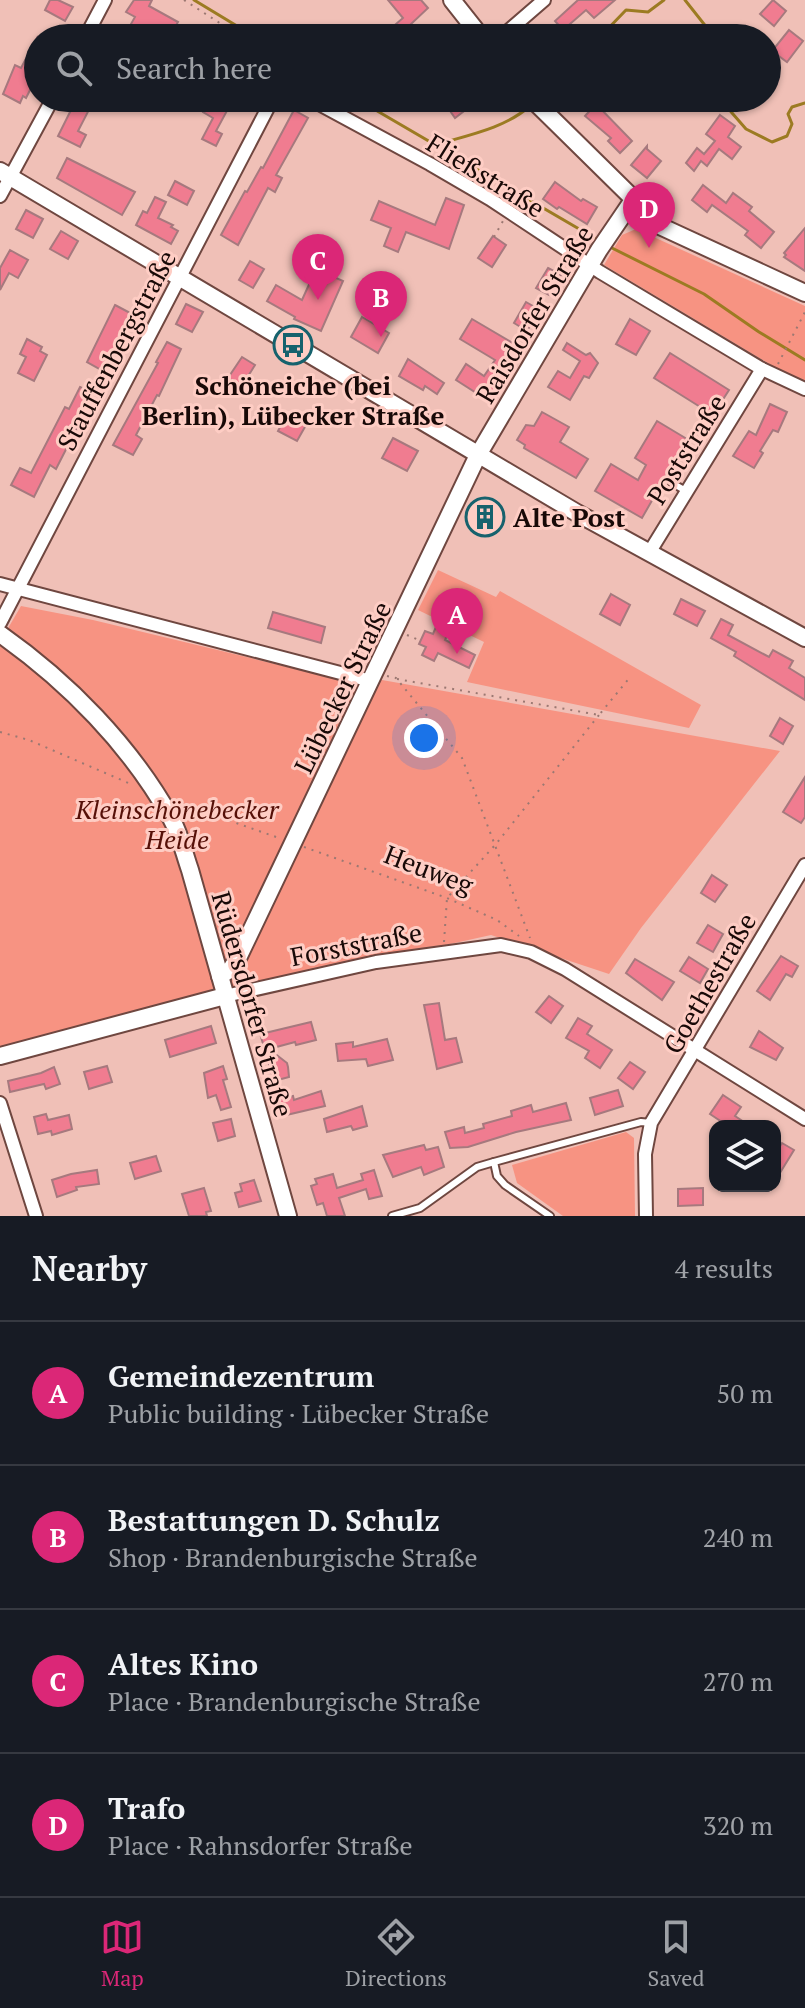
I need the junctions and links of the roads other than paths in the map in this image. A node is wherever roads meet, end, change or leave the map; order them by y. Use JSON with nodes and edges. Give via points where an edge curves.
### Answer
{"nodes":[{"id":1,"x":105,"y":0,"type":"edge"},
{"id":2,"x":452,"y":0,"type":"edge"},
{"id":3,"x":544,"y":0,"type":"edge"},
{"id":4,"x":92,"y":24,"type":"edge"},
{"id":5,"x":471,"y":24,"type":"edge"},
{"id":6,"x":516,"y":24,"type":"edge"},
{"id":7,"x":44,"y":112,"type":"edge"},
{"id":8,"x":266,"y":112,"type":"edge"},
{"id":9,"x":333,"y":112,"type":"edge"},
{"id":10,"x":545,"y":112,"type":"edge"},
{"id":11,"x":5,"y":174,"type":"edge"},
{"id":12,"x":0,"y":196,"type":"edge"},
{"id":13,"x":633,"y":200,"type":"junction"},
{"id":14,"x":590,"y":266,"type":"junction"},
{"id":15,"x":179,"y":277,"type":"junction"},
{"id":16,"x":805,"y":293,"type":"edge"},
{"id":17,"x":762,"y":369,"type":"junction"},
{"id":18,"x":805,"y":389,"type":"edge"},
{"id":19,"x":478,"y":455,"type":"junction"},
{"id":20,"x":672,"y":483,"type":"dead end"},
{"id":21,"x":686,"y":491,"type":"junction"},
{"id":22,"x":649,"y":553,"type":"junction"},
{"id":23,"x":0,"y":584,"type":"edge"},
{"id":24,"x":15,"y":590,"type":"junction"},
{"id":25,"x":0,"y":623,"type":"edge"},
{"id":26,"x":0,"y":634,"type":"edge"},
{"id":27,"x":805,"y":638,"type":"edge"},
{"id":28,"x":373,"y":677,"type":"junction"},
{"id":29,"x":804,"y":869,"type":"edge"},
{"id":30,"x":220,"y":976,"type":"junction"},
{"id":31,"x":225,"y":996,"type":"junction"},
{"id":32,"x":693,"y":1048,"type":"junction"},
{"id":33,"x":0,"y":1056,"type":"edge"},
{"id":34,"x":0,"y":1103,"type":"edge"},
{"id":35,"x":805,"y":1119,"type":"edge"},
{"id":36,"x":651,"y":1123,"type":"junction"},
{"id":37,"x":494,"y":1162,"type":"junction"},
{"id":38,"x":36,"y":1216,"type":"edge"},
{"id":39,"x":288,"y":1216,"type":"edge"},
{"id":40,"x":392,"y":1216,"type":"edge"},
{"id":41,"x":550,"y":1216,"type":"edge"},
{"id":42,"x":646,"y":1216,"type":"edge"}],
"edges":[{"from":1,"to":4,"type":"street"},
{"from":2,"to":5,"type":"street"},
{"from":3,"to":6,"type":"street"},
{"from":7,"to":11,"type":"street"},
{"from":8,"to":15,"type":"street","name":"Stauffenbergstraße"},
{"from":9,"to":14,"type":"street","name":"Fließstraße","via":[[478,192]]},
{"from":10,"to":13,"type":"street"},
{"from":11,"to":12,"type":"street"},
{"from":11,"to":15,"type":"street"},
{"from":13,"to":14,"type":"street","name":"Raisdorfer Straße"},
{"from":13,"to":16,"type":"street","via":[[662,227]]},
{"from":14,"to":17,"type":"street","name":"Fließstraße"},
{"from":14,"to":19,"type":"street","name":"Raisdorfer Straße"},
{"from":15,"to":19,"type":"street"},
{"from":15,"to":24,"type":"street","name":"Stauffenbergstraße"},
{"from":17,"to":18,"type":"street","name":"Fließstraße"},
{"from":17,"to":21,"type":"street","name":"Poststraße"},
{"from":19,"to":22,"type":"street"},
{"from":19,"to":28,"type":"street","name":"Lübecker Straße"},
{"from":20,"to":21,"type":"lane"},
{"from":21,"to":22,"type":"street","name":"Poststraße"},
{"from":22,"to":27,"type":"street"},
{"from":23,"to":24,"type":"street"},
{"from":24,"to":25,"type":"street","name":"Stauffenbergstraße"},
{"from":24,"to":28,"type":"street"},
{"from":26,"to":30,"type":"street","name":"Rüdersdorfer Straße","via":[[96,716],[156,795],[181,842]]},
{"from":28,"to":30,"type":"street","name":"Lübecker Straße","via":[[231,969]]},
{"from":29,"to":32,"type":"street","name":"Goethestraße"},
{"from":30,"to":31,"type":"street","name":"Rüdersdorfer Straße"},
{"from":31,"to":32,"type":"street","name":"Forststraße","via":[[376,962],[501,945],[565,969]]},
{"from":31,"to":33,"type":"street","name":"Forststraße"},
{"from":31,"to":39,"type":"street","name":"Rüdersdorfer Straße"},
{"from":32,"to":35,"type":"street"},
{"from":32,"to":36,"type":"street","name":"Goethestraße"},
{"from":34,"to":38,"type":"street"},
{"from":36,"to":37,"type":"lane"},
{"from":36,"to":42,"type":"street","name":"Goethestraße","via":[[645,1154]]},
{"from":37,"to":40,"type":"lane","via":[[477,1167],[420,1208]]},
{"from":37,"to":41,"type":"lane","via":[[505,1185]]}]}
